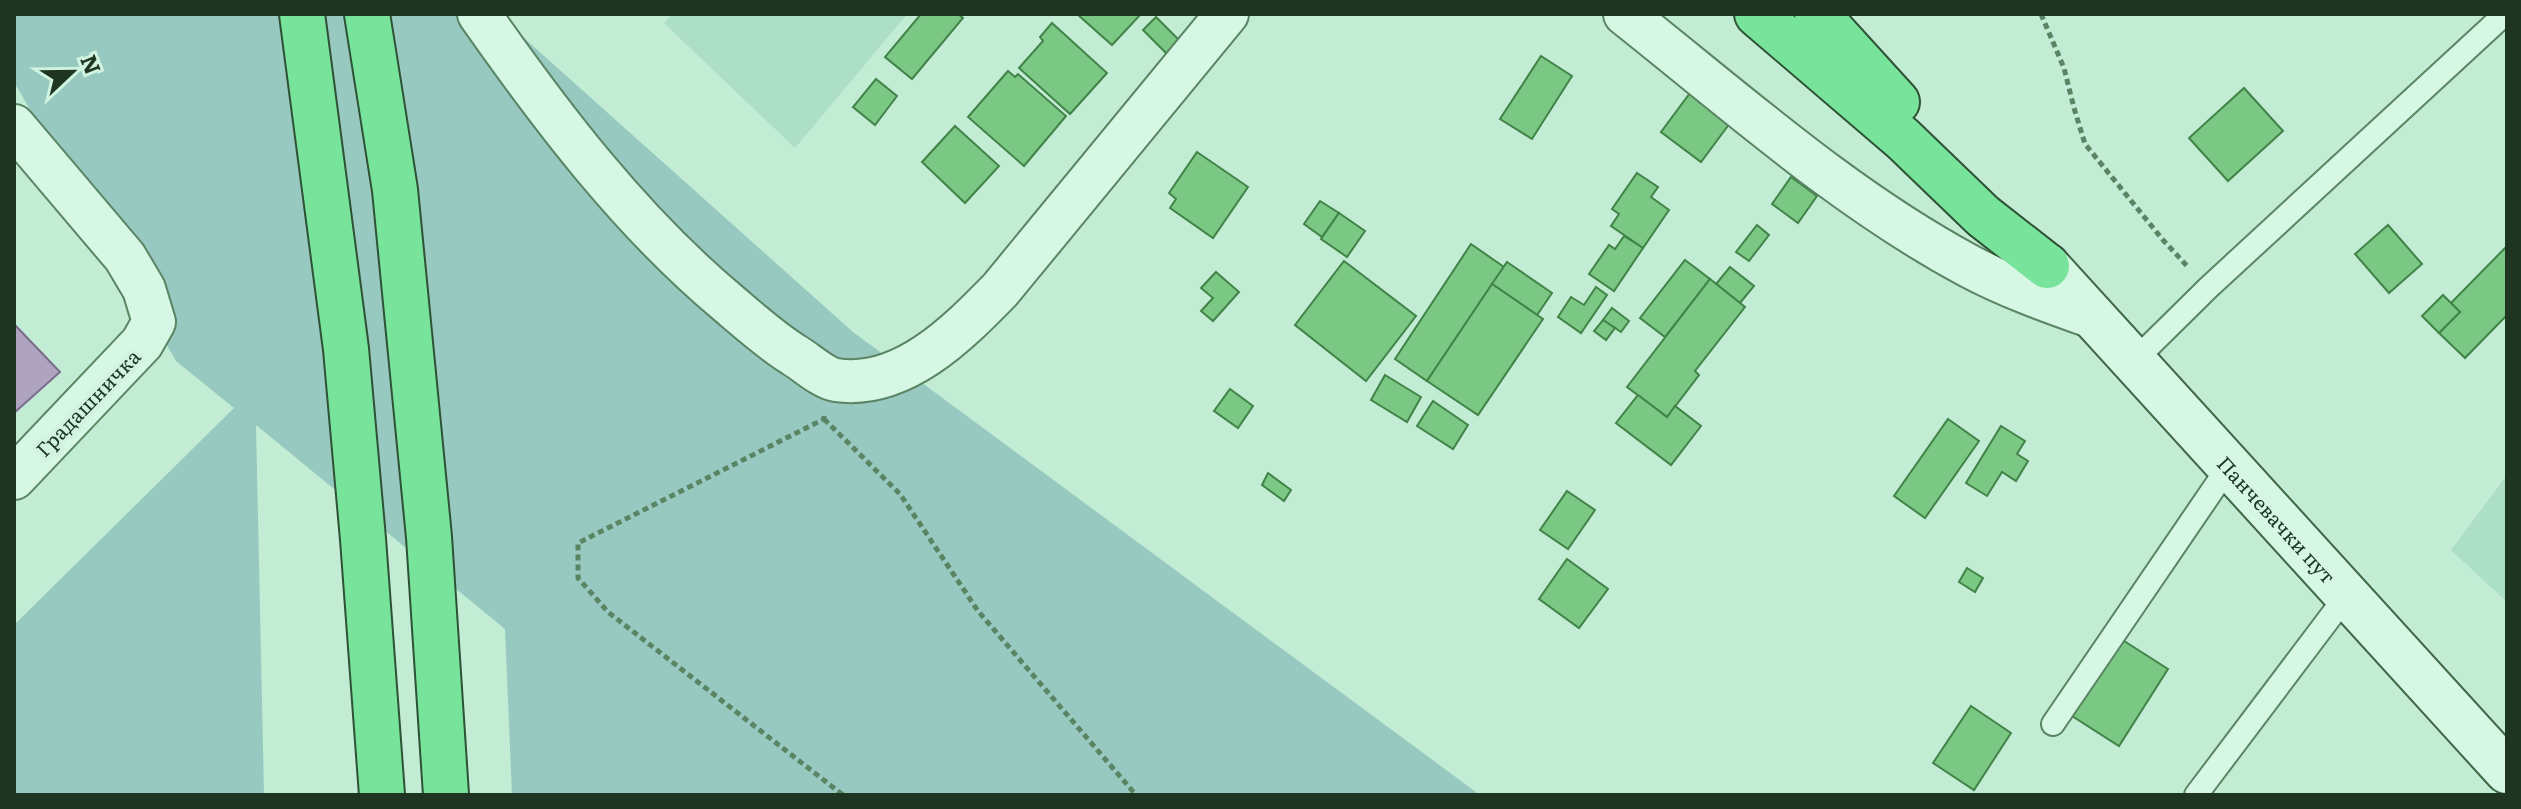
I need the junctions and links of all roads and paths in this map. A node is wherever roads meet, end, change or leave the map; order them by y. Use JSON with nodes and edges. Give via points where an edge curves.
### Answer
{"nodes":[{"id":1,"x":302,"y":14,"type":"edge"},
{"id":2,"x":367,"y":14,"type":"edge"},
{"id":3,"x":479,"y":14,"type":"edge"},
{"id":4,"x":1227,"y":14,"type":"edge"},
{"id":5,"x":1625,"y":14,"type":"edge"},
{"id":6,"x":1757,"y":14,"type":"edge"},
{"id":7,"x":1817,"y":14,"type":"edge"},
{"id":8,"x":2041,"y":14,"type":"edge"},
{"id":9,"x":2505,"y":14,"type":"edge"},
{"id":10,"x":14,"y":126,"type":"edge"},
{"id":11,"x":2047,"y":266,"type":"junction"},
{"id":12,"x":2208,"y":288,"type":"junction"},
{"id":13,"x":2093,"y":317,"type":"junction"},
{"id":14,"x":2133,"y":362,"type":"junction"},
{"id":15,"x":828,"y":399,"type":"junction"},
{"id":16,"x":2229,"y":466,"type":"junction"},
{"id":17,"x":14,"y":478,"type":"edge"},
{"id":18,"x":2347,"y":595,"type":"junction"},
{"id":19,"x":2053,"y":724,"type":"dead end"},
{"id":20,"x":2507,"y":771,"type":"edge"},
{"id":21,"x":382,"y":795,"type":"edge"},
{"id":22,"x":446,"y":795,"type":"edge"},
{"id":23,"x":843,"y":795,"type":"edge"},
{"id":24,"x":1136,"y":795,"type":"edge"},
{"id":25,"x":2196,"y":795,"type":"edge"}],
"edges":[{"from":1,"to":21,"type":"highway","via":[[346,349]]},
{"from":2,"to":22,"type":"highway","via":[[395,190],[429,537]]},
{"from":3,"to":15,"type":"street","via":[[616,195]]},
{"from":4,"to":15,"type":"street","via":[[1000,290],[961,329],[910,365]]},
{"from":5,"to":13,"type":"street","via":[[1843,187],[1922,239],[1985,274]]},
{"from":6,"to":11,"type":"highway","via":[[1903,139],[1983,216]]},
{"from":7,"to":11,"type":"highway"},
{"from":8,"to":12,"type":"path","via":[[2064,68],[2085,144]]},
{"from":9,"to":12,"type":"lane"},
{"from":10,"to":17,"type":"street","name":"Градашничка","via":[[125,257],[144,289],[154,322],[142,343]]},
{"from":11,"to":13,"type":"main road","name":"Панчевачки пут"},
{"from":12,"to":14,"type":"lane"},
{"from":13,"to":14,"type":"main road","name":"Панчевачки пут"},
{"from":14,"to":16,"type":"main road","name":"Панчевачки пут"},
{"from":15,"to":23,"type":"path","via":[[578,543],[578,578],[608,612]]},
{"from":15,"to":24,"type":"path","via":[[978,611]]},
{"from":16,"to":18,"type":"main road","name":"Панчевачки пут"},
{"from":16,"to":19,"type":"lane"},
{"from":18,"to":20,"type":"main road","name":"Панчевачки пут"},
{"from":18,"to":25,"type":"lane"}]}
